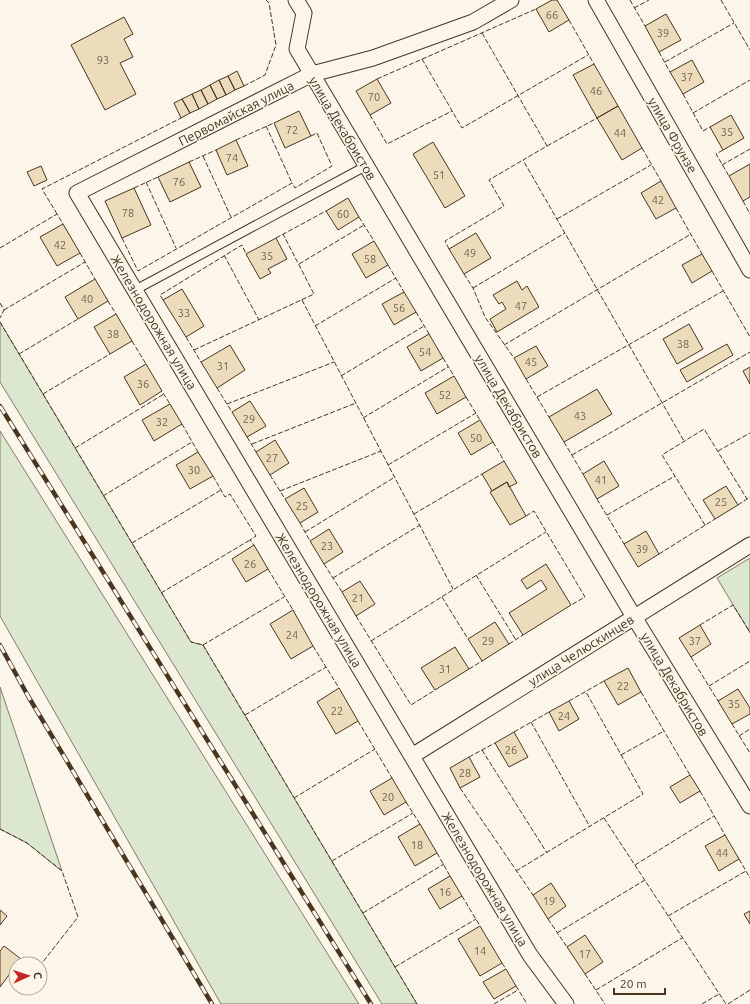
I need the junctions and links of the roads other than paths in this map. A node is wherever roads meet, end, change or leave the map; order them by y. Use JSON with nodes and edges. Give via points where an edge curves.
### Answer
{"nodes":[{"id":1,"x":296,"y":0,"type":"edge"},
{"id":2,"x":511,"y":0,"type":"edge"},
{"id":3,"x":596,"y":0,"type":"edge"},
{"id":4,"x":312,"y":74,"type":"junction"},
{"id":5,"x":366,"y":166,"type":"junction"},
{"id":6,"x":77,"y":193,"type":"joint"},
{"id":7,"x":750,"y":270,"type":"edge"},
{"id":8,"x":135,"y":290,"type":"junction"},
{"id":9,"x":750,"y":545,"type":"edge"},
{"id":10,"x":634,"y":617,"type":"junction"},
{"id":11,"x":412,"y":756,"type":"junction"},
{"id":12,"x":750,"y":806,"type":"edge"},
{"id":13,"x":566,"y":1004,"type":"edge"}],
"edges":[{"from":1,"to":4,"type":"street","name":"улица Декабристов","via":[[304,13],[297,49]]},
{"from":2,"to":4,"type":"street","name":"Первомайская улица","via":[[473,22],[373,58]]},
{"from":3,"to":7,"type":"street","name":"улица Фрунзе"},
{"from":4,"to":5,"type":"street","name":"улица Декабристов"},
{"from":4,"to":6,"type":"street","name":"Первомайская улица"},
{"from":5,"to":8,"type":"lane"},
{"from":5,"to":10,"type":"street","name":"улица Декабристов"},
{"from":6,"to":8,"type":"street","name":"Железнодорожная улица"},
{"from":8,"to":11,"type":"street","name":"Железнодорожная улица"},
{"from":9,"to":10,"type":"street","name":"улица Челюскинцев"},
{"from":10,"to":11,"type":"street","name":"улица Челюскинцев"},
{"from":10,"to":12,"type":"street","name":"улица Декабристов"},
{"from":11,"to":13,"type":"street","name":"Железнодорожная улица","via":[[530,955]]}]}
